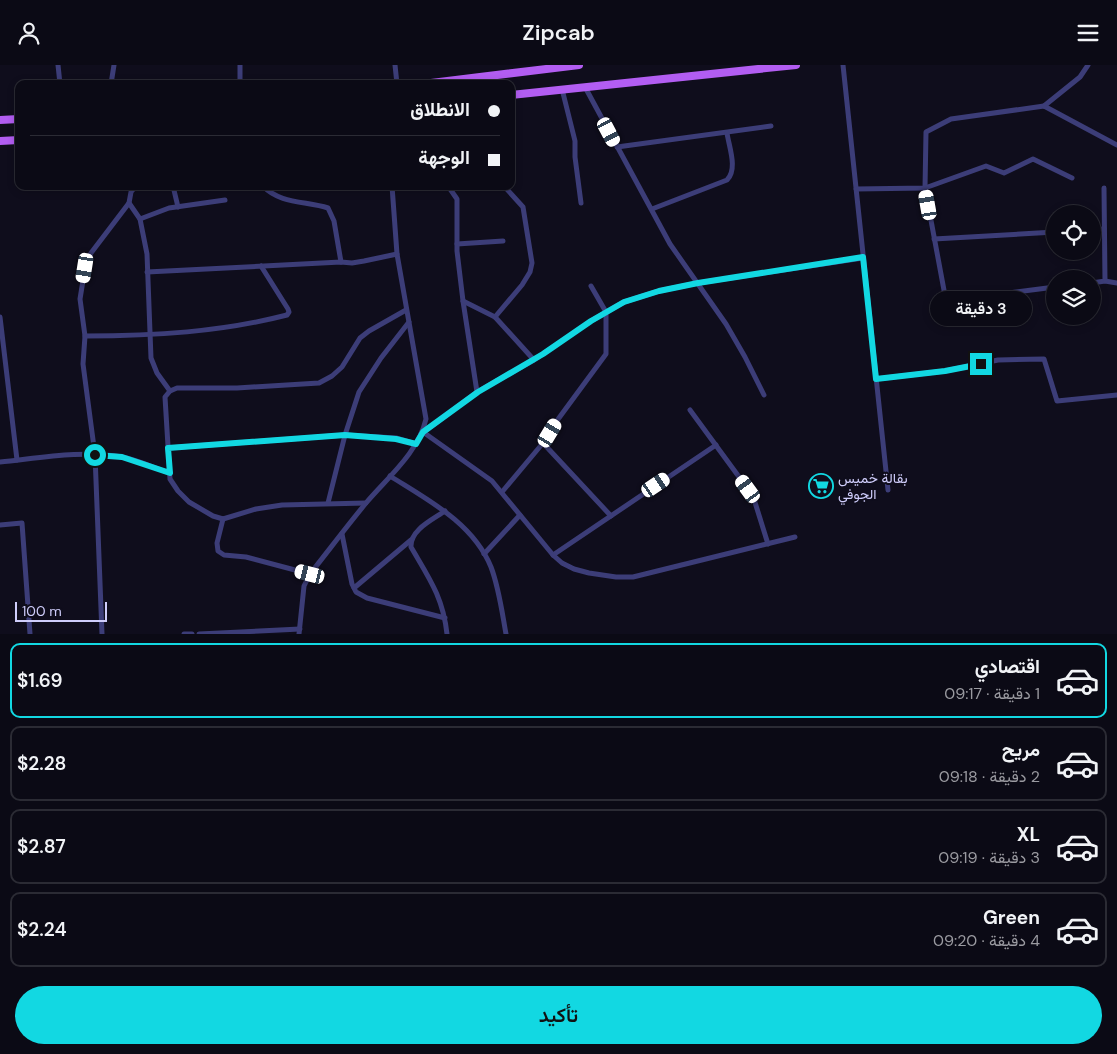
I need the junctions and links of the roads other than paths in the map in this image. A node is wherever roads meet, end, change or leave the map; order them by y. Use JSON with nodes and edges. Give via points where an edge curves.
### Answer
{"nodes":[{"id":1,"x":58,"y":65,"type":"edge"},
{"id":2,"x":114,"y":65,"type":"edge"},
{"id":3,"x":240,"y":65,"type":"edge"},
{"id":4,"x":395,"y":65,"type":"edge"},
{"id":5,"x":579,"y":65,"type":"edge"},
{"id":6,"x":796,"y":65,"type":"edge"},
{"id":7,"x":843,"y":65,"type":"edge"},
{"id":8,"x":1088,"y":65,"type":"edge"},
{"id":9,"x":567,"y":66,"type":"edge"},
{"id":10,"x":60,"y":80,"type":"edge"},
{"id":11,"x":112,"y":80,"type":"edge"},
{"id":12,"x":240,"y":80,"type":"edge"},
{"id":13,"x":397,"y":80,"type":"edge"},
{"id":14,"x":469,"y":80,"type":"edge"},
{"id":15,"x":584,"y":86,"type":"junction"},
{"id":16,"x":562,"y":88,"type":"junction"},
{"id":17,"x":515,"y":94,"type":"edge"},
{"id":18,"x":1044,"y":106,"type":"junction"},
{"id":19,"x":15,"y":119,"type":"edge"},
{"id":20,"x":0,"y":120,"type":"edge"},
{"id":21,"x":771,"y":126,"type":"dead end"},
{"id":22,"x":727,"y":133,"type":"junction"},
{"id":23,"x":15,"y":140,"type":"edge"},
{"id":24,"x":0,"y":141,"type":"edge"},
{"id":25,"x":1117,"y":145,"type":"edge"},
{"id":26,"x":617,"y":147,"type":"junction"},
{"id":27,"x":1072,"y":178,"type":"dead end"},
{"id":28,"x":925,"y":188,"type":"junction"},
{"id":29,"x":1104,"y":188,"type":"dead end"},
{"id":30,"x":856,"y":189,"type":"junction"},
{"id":31,"x":133,"y":190,"type":"edge"},
{"id":32,"x":174,"y":190,"type":"edge"},
{"id":33,"x":268,"y":190,"type":"edge"},
{"id":34,"x":392,"y":190,"type":"edge"},
{"id":35,"x":451,"y":190,"type":"edge"},
{"id":36,"x":508,"y":190,"type":"edge"},
{"id":37,"x":225,"y":200,"type":"dead end"},
{"id":38,"x":129,"y":203,"type":"junction"},
{"id":39,"x":581,"y":203,"type":"dead end"},
{"id":40,"x":178,"y":207,"type":"junction"},
{"id":41,"x":652,"y":209,"type":"junction"},
{"id":42,"x":140,"y":219,"type":"junction"},
{"id":43,"x":1101,"y":229,"type":"edge"},
{"id":44,"x":1104,"y":229,"type":"junction"},
{"id":45,"x":1046,"y":233,"type":"edge"},
{"id":46,"x":934,"y":239,"type":"junction"},
{"id":47,"x":503,"y":241,"type":"dead end"},
{"id":48,"x":457,"y":244,"type":"junction"},
{"id":49,"x":397,"y":254,"type":"junction"},
{"id":50,"x":863,"y":257,"type":"junction"},
{"id":51,"x":341,"y":262,"type":"junction"},
{"id":52,"x":261,"y":266,"type":"junction"},
{"id":53,"x":147,"y":271,"type":"junction"},
{"id":54,"x":1105,"y":281,"type":"junction"},
{"id":55,"x":1101,"y":282,"type":"edge"},
{"id":56,"x":698,"y":283,"type":"junction"},
{"id":57,"x":1117,"y":283,"type":"edge"},
{"id":58,"x":591,"y":286,"type":"dead end"},
{"id":59,"x":1046,"y":288,"type":"edge"},
{"id":60,"x":463,"y":301,"type":"junction"},
{"id":61,"x":406,"y":310,"type":"junction"},
{"id":62,"x":606,"y":312,"type":"junction"},
{"id":63,"x":0,"y":317,"type":"edge"},
{"id":64,"x":495,"y":317,"type":"junction"},
{"id":65,"x":409,"y":322,"type":"junction"},
{"id":66,"x":149,"y":336,"type":"junction"},
{"id":67,"x":85,"y":337,"type":"junction"},
{"id":68,"x":534,"y":360,"type":"junction"},
{"id":69,"x":876,"y":379,"type":"junction"},
{"id":70,"x":170,"y":391,"type":"junction"},
{"id":71,"x":478,"y":392,"type":"junction"},
{"id":72,"x":764,"y":395,"type":"dead end"},
{"id":73,"x":1117,"y":395,"type":"edge"},
{"id":74,"x":690,"y":409,"type":"dead end"},
{"id":75,"x":423,"y":432,"type":"junction"},
{"id":76,"x":345,"y":435,"type":"junction"},
{"id":77,"x":543,"y":443,"type":"junction"},
{"id":78,"x":416,"y":444,"type":"junction"},
{"id":79,"x":716,"y":445,"type":"junction"},
{"id":80,"x":168,"y":448,"type":"junction"},
{"id":81,"x":95,"y":455,"type":"junction"},
{"id":82,"x":17,"y":461,"type":"junction"},
{"id":83,"x":0,"y":462,"type":"edge"},
{"id":84,"x":170,"y":473,"type":"junction"},
{"id":85,"x":390,"y":476,"type":"junction"},
{"id":86,"x":888,"y":490,"type":"dead end"},
{"id":87,"x":502,"y":492,"type":"junction"},
{"id":88,"x":328,"y":503,"type":"junction"},
{"id":89,"x":366,"y":503,"type":"junction"},
{"id":90,"x":445,"y":511,"type":"junction"},
{"id":91,"x":520,"y":515,"type":"junction"},
{"id":92,"x":611,"y":516,"type":"junction"},
{"id":93,"x":223,"y":519,"type":"junction"},
{"id":94,"x":0,"y":525,"type":"edge"},
{"id":95,"x":342,"y":534,"type":"junction"},
{"id":96,"x":795,"y":537,"type":"dead end"},
{"id":97,"x":411,"y":540,"type":"junction"},
{"id":98,"x":768,"y":544,"type":"junction"},
{"id":99,"x":484,"y":554,"type":"junction"},
{"id":100,"x":553,"y":555,"type":"junction"},
{"id":101,"x":310,"y":574,"type":"junction"},
{"id":102,"x":354,"y":588,"type":"junction"},
{"id":103,"x":445,"y":618,"type":"junction"},
{"id":104,"x":300,"y":632,"type":"edge"},
{"id":105,"x":30,"y":634,"type":"edge"},
{"id":106,"x":102,"y":634,"type":"edge"},
{"id":107,"x":184,"y":634,"type":"edge"},
{"id":108,"x":192,"y":634,"type":"edge"},
{"id":109,"x":199,"y":634,"type":"edge"},
{"id":110,"x":447,"y":634,"type":"edge"},
{"id":111,"x":506,"y":634,"type":"edge"}],
"edges":[{"from":1,"to":10,"type":"street"},
{"from":2,"to":11,"type":"street"},
{"from":3,"to":12,"type":"street"},
{"from":4,"to":13,"type":"street"},
{"from":5,"to":9,"type":"main road"},
{"from":6,"to":15,"type":"main road"},
{"from":7,"to":30,"type":"street"},
{"from":8,"to":18,"type":"street","via":[[1080,77]]},
{"from":9,"to":14,"type":"main road"},
{"from":15,"to":16,"type":"main road"},
{"from":15,"to":26,"type":"street"},
{"from":16,"to":17,"type":"main road"},
{"from":16,"to":39,"type":"street","via":[[575,141]]},
{"from":18,"to":25,"type":"street"},
{"from":18,"to":28,"type":"street","via":[[951,119],[926,132]]},
{"from":19,"to":20,"type":"main road"},
{"from":21,"to":22,"type":"street"},
{"from":22,"to":26,"type":"street"},
{"from":22,"to":41,"type":"street","via":[[733,169],[727,180]]},
{"from":23,"to":24,"type":"main road"},
{"from":26,"to":41,"type":"street"},
{"from":27,"to":28,"type":"street","via":[[1033,159],[1004,173],[986,165]]},
{"from":28,"to":30,"type":"street"},
{"from":28,"to":46,"type":"street"},
{"from":29,"to":44,"type":"street"},
{"from":30,"to":50,"type":"street"},
{"from":31,"to":38,"type":"street"},
{"from":32,"to":40,"type":"street"},
{"from":33,"to":51,"type":"street","via":[[284,199],[328,208],[334,221]]},
{"from":34,"to":49,"type":"street"},
{"from":35,"to":48,"type":"street","via":[[457,199]]},
{"from":36,"to":64,"type":"street","via":[[523,207],[532,263],[522,285]]},
{"from":37,"to":40,"type":"street"},
{"from":38,"to":42,"type":"street"},
{"from":38,"to":67,"type":"street","via":[[91,253],[85,268],[80,299]]},
{"from":40,"to":42,"type":"street"},
{"from":41,"to":56,"type":"street","via":[[670,244]]},
{"from":42,"to":53,"type":"street"},
{"from":43,"to":44,"type":"street"},
{"from":44,"to":54,"type":"street"},
{"from":45,"to":46,"type":"street"},
{"from":46,"to":59,"type":"street","via":[[946,301]]},
{"from":47,"to":48,"type":"street"},
{"from":48,"to":60,"type":"street"},
{"from":49,"to":51,"type":"street"},
{"from":49,"to":61,"type":"street"},
{"from":50,"to":56,"type":"street"},
{"from":50,"to":69,"type":"street"},
{"from":51,"to":52,"type":"street"},
{"from":52,"to":53,"type":"street"},
{"from":52,"to":66,"type":"street","via":[[288,309],[287,315],[234,327]]},
{"from":53,"to":66,"type":"street"},
{"from":54,"to":55,"type":"street"},
{"from":54,"to":57,"type":"street"},
{"from":56,"to":62,"type":"street","via":[[624,302]]},
{"from":56,"to":72,"type":"street","via":[[726,324]]},
{"from":58,"to":62,"type":"street"},
{"from":60,"to":64,"type":"street"},
{"from":60,"to":71,"type":"street"},
{"from":61,"to":65,"type":"street"},
{"from":61,"to":70,"type":"street","via":[[360,338],[342,367],[319,383],[177,388]]},
{"from":62,"to":68,"type":"street"},
{"from":62,"to":77,"type":"street","via":[[606,354]]},
{"from":63,"to":82,"type":"street"},
{"from":64,"to":68,"type":"street"},
{"from":65,"to":75,"type":"street","via":[[426,419]]},
{"from":65,"to":76,"type":"street","via":[[359,392]]},
{"from":66,"to":67,"type":"street"},
{"from":66,"to":70,"type":"street","via":[[151,358]]},
{"from":67,"to":81,"type":"street","via":[[83,364]]},
{"from":68,"to":71,"type":"street"},
{"from":69,"to":73,"type":"street","via":[[945,371],[998,360],[1044,359],[1057,401]]},
{"from":69,"to":86,"type":"street"},
{"from":70,"to":80,"type":"street","via":[[165,397]]},
{"from":71,"to":75,"type":"street"},
{"from":74,"to":79,"type":"street"},
{"from":75,"to":78,"type":"street"},
{"from":75,"to":87,"type":"street","via":[[492,481]]},
{"from":76,"to":78,"type":"street"},
{"from":76,"to":80,"type":"street"},
{"from":76,"to":88,"type":"street"},
{"from":77,"to":87,"type":"street"},
{"from":77,"to":92,"type":"street"},
{"from":78,"to":85,"type":"street"},
{"from":79,"to":92,"type":"street"},
{"from":79,"to":98,"type":"street","via":[[753,496]]},
{"from":80,"to":84,"type":"street"},
{"from":81,"to":82,"type":"street","via":[[75,454]]},
{"from":81,"to":84,"type":"street","via":[[122,457]]},
{"from":81,"to":106,"type":"street"},
{"from":82,"to":83,"type":"street"},
{"from":84,"to":93,"type":"street","via":[[170,479],[189,502]]},
{"from":85,"to":89,"type":"street"},
{"from":85,"to":90,"type":"street"},
{"from":87,"to":91,"type":"street"},
{"from":88,"to":89,"type":"street"},
{"from":88,"to":93,"type":"street","via":[[282,505]]},
{"from":89,"to":95,"type":"street"},
{"from":90,"to":97,"type":"street","via":[[415,533]]},
{"from":90,"to":99,"type":"street","via":[[477,542]]},
{"from":91,"to":99,"type":"street"},
{"from":91,"to":100,"type":"street"},
{"from":92,"to":100,"type":"street"},
{"from":93,"to":101,"type":"street","via":[[217,543],[218,551],[224,555],[246,557]]},
{"from":94,"to":105,"type":"street","via":[[22,523]]},
{"from":95,"to":101,"type":"street"},
{"from":95,"to":102,"type":"street"},
{"from":96,"to":98,"type":"street"},
{"from":97,"to":102,"type":"street"},
{"from":97,"to":103,"type":"street","via":[[411,547],[439,596]]},
{"from":98,"to":100,"type":"street","via":[[633,577],[574,569]]},
{"from":99,"to":111,"type":"street"},
{"from":101,"to":104,"type":"street","via":[[304,586]]},
{"from":102,"to":103,"type":"street","via":[[367,599]]},
{"from":103,"to":110,"type":"street"},
{"from":104,"to":109,"type":"street"},
{"from":107,"to":108,"type":"street"}]}
